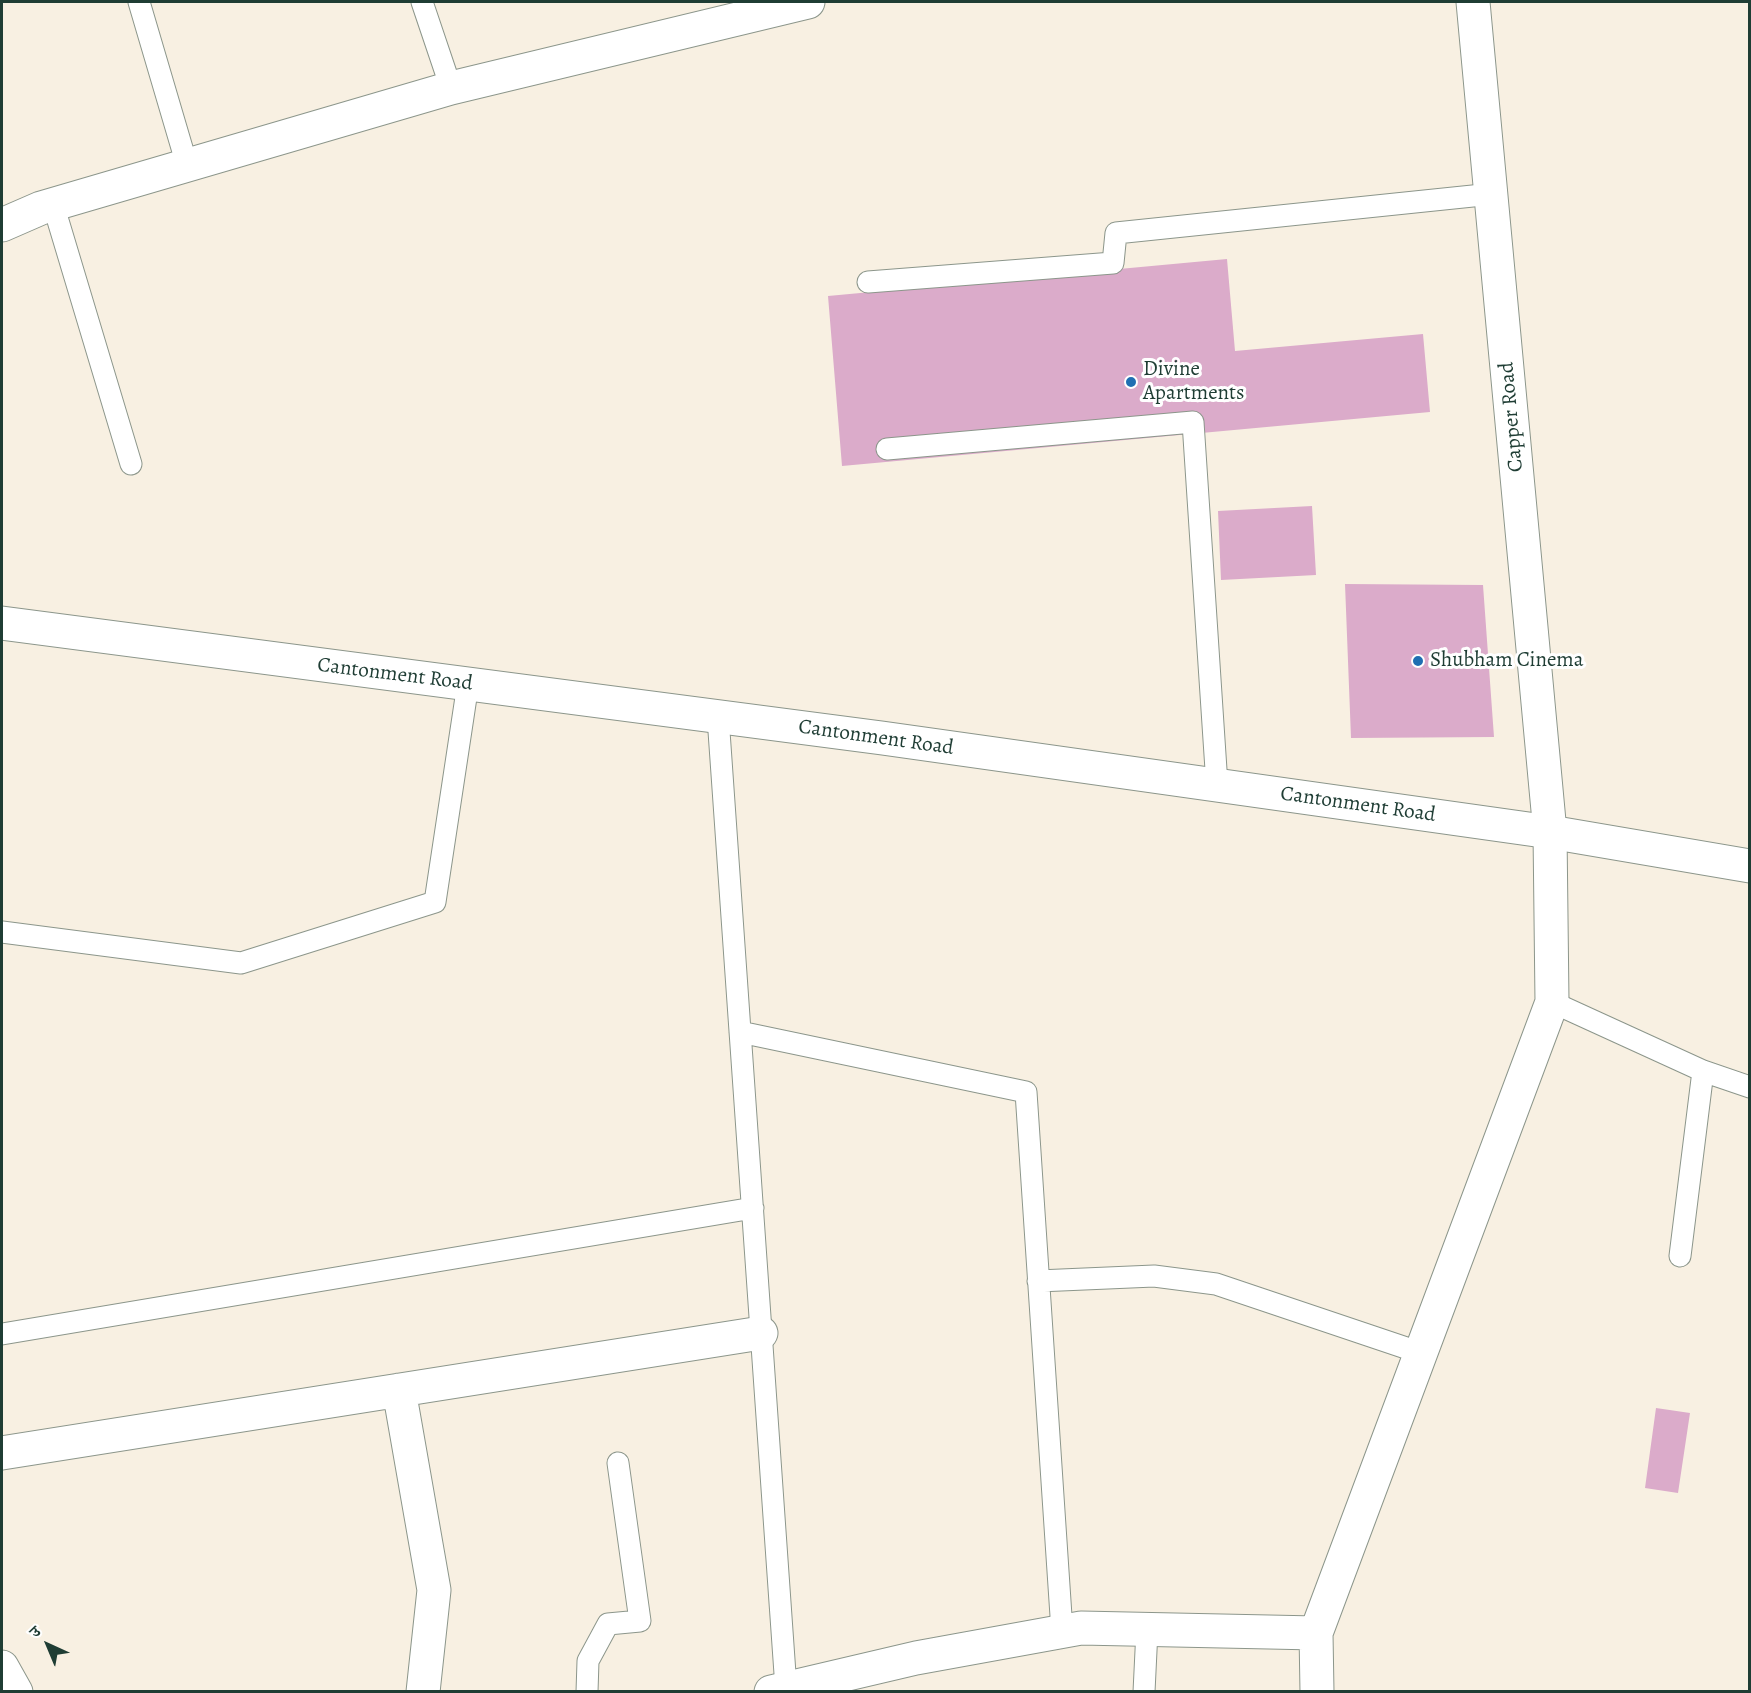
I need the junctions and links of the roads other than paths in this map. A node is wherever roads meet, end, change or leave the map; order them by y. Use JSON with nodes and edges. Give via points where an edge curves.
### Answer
{"nodes":[{"id":1,"x":139,"y":2,"type":"edge"},
{"id":2,"x":422,"y":2,"type":"edge"},
{"id":3,"x":808,"y":2,"type":"edge"},
{"id":4,"x":1473,"y":2,"type":"edge"},
{"id":5,"x":451,"y":87,"type":"junction"},
{"id":6,"x":187,"y":165,"type":"junction"},
{"id":7,"x":1492,"y":194,"type":"junction"},
{"id":8,"x":53,"y":204,"type":"junction"},
{"id":9,"x":2,"y":225,"type":"edge"},
{"id":10,"x":868,"y":282,"type":"dead end"},
{"id":11,"x":887,"y":448,"type":"dead end"},
{"id":12,"x":131,"y":464,"type":"dead end"},
{"id":13,"x":2,"y":623,"type":"edge"},
{"id":14,"x":468,"y":684,"type":"junction"},
{"id":15,"x":718,"y":717,"type":"junction"},
{"id":16,"x":1217,"y":785,"type":"junction"},
{"id":17,"x":1550,"y":832,"type":"junction"},
{"id":18,"x":1749,"y":866,"type":"edge"},
{"id":19,"x":2,"y":932,"type":"edge"},
{"id":20,"x":1552,"y":1002,"type":"junction"},
{"id":21,"x":740,"y":1032,"type":"junction"},
{"id":22,"x":1703,"y":1071,"type":"junction"},
{"id":23,"x":1749,"y":1087,"type":"edge"},
{"id":24,"x":753,"y":1208,"type":"junction"},
{"id":25,"x":1680,"y":1256,"type":"dead end"},
{"id":26,"x":1038,"y":1281,"type":"junction"},
{"id":27,"x":761,"y":1333,"type":"junction"},
{"id":28,"x":2,"y":1334,"type":"edge"},
{"id":29,"x":1421,"y":1353,"type":"junction"},
{"id":30,"x":399,"y":1390,"type":"junction"},
{"id":31,"x":2,"y":1453,"type":"edge"},
{"id":32,"x":618,"y":1463,"type":"dead end"},
{"id":33,"x":1147,"y":1630,"type":"junction"},
{"id":34,"x":1062,"y":1631,"type":"junction"},
{"id":35,"x":1316,"y":1633,"type":"junction"},
{"id":36,"x":2,"y":1667,"type":"edge"},
{"id":37,"x":779,"y":1690,"type":"edge"},
{"id":38,"x":16,"y":1692,"type":"edge"},
{"id":39,"x":423,"y":1692,"type":"edge"},
{"id":40,"x":587,"y":1692,"type":"edge"},
{"id":41,"x":1144,"y":1692,"type":"edge"},
{"id":42,"x":1317,"y":1692,"type":"edge"}],
"edges":[{"from":1,"to":6,"type":"lane"},
{"from":2,"to":5,"type":"lane"},
{"from":3,"to":5,"type":"street"},
{"from":4,"to":7,"type":"street","name":"Capper Road"},
{"from":5,"to":6,"type":"street"},
{"from":6,"to":8,"type":"street"},
{"from":7,"to":10,"type":"lane","via":[[1116,233],[1113,263]]},
{"from":7,"to":17,"type":"street","name":"Capper Road"},
{"from":8,"to":9,"type":"street"},
{"from":8,"to":12,"type":"lane"},
{"from":11,"to":16,"type":"lane","via":[[1193,422]]},
{"from":13,"to":14,"type":"street","name":"Cantonment Road"},
{"from":14,"to":15,"type":"street","name":"Cantonment Road"},
{"from":14,"to":19,"type":"lane","via":[[435,902],[241,963]]},
{"from":15,"to":16,"type":"street","name":"Cantonment Road"},
{"from":15,"to":21,"type":"lane"},
{"from":16,"to":17,"type":"street","name":"Cantonment Road"},
{"from":17,"to":18,"type":"street","name":"Cantonment Road"},
{"from":17,"to":20,"type":"street","name":"Capper Road"},
{"from":20,"to":22,"type":"lane"},
{"from":20,"to":29,"type":"street"},
{"from":21,"to":24,"type":"lane"},
{"from":21,"to":26,"type":"lane","via":[[1026,1092]]},
{"from":22,"to":23,"type":"lane"},
{"from":22,"to":25,"type":"lane"},
{"from":24,"to":27,"type":"lane"},
{"from":24,"to":28,"type":"lane"},
{"from":26,"to":29,"type":"lane","via":[[1154,1276],[1216,1284]]},
{"from":26,"to":34,"type":"lane"},
{"from":27,"to":30,"type":"street"},
{"from":27,"to":37,"type":"lane"},
{"from":29,"to":35,"type":"street"},
{"from":30,"to":31,"type":"street"},
{"from":30,"to":39,"type":"street","via":[[434,1590]]},
{"from":32,"to":40,"type":"lane","via":[[640,1621],[608,1624],[588,1661]]},
{"from":33,"to":34,"type":"street"},
{"from":33,"to":35,"type":"street"},
{"from":33,"to":41,"type":"lane"},
{"from":34,"to":37,"type":"street","via":[[916,1658]]},
{"from":35,"to":42,"type":"street"},
{"from":36,"to":38,"type":"street"}]}
